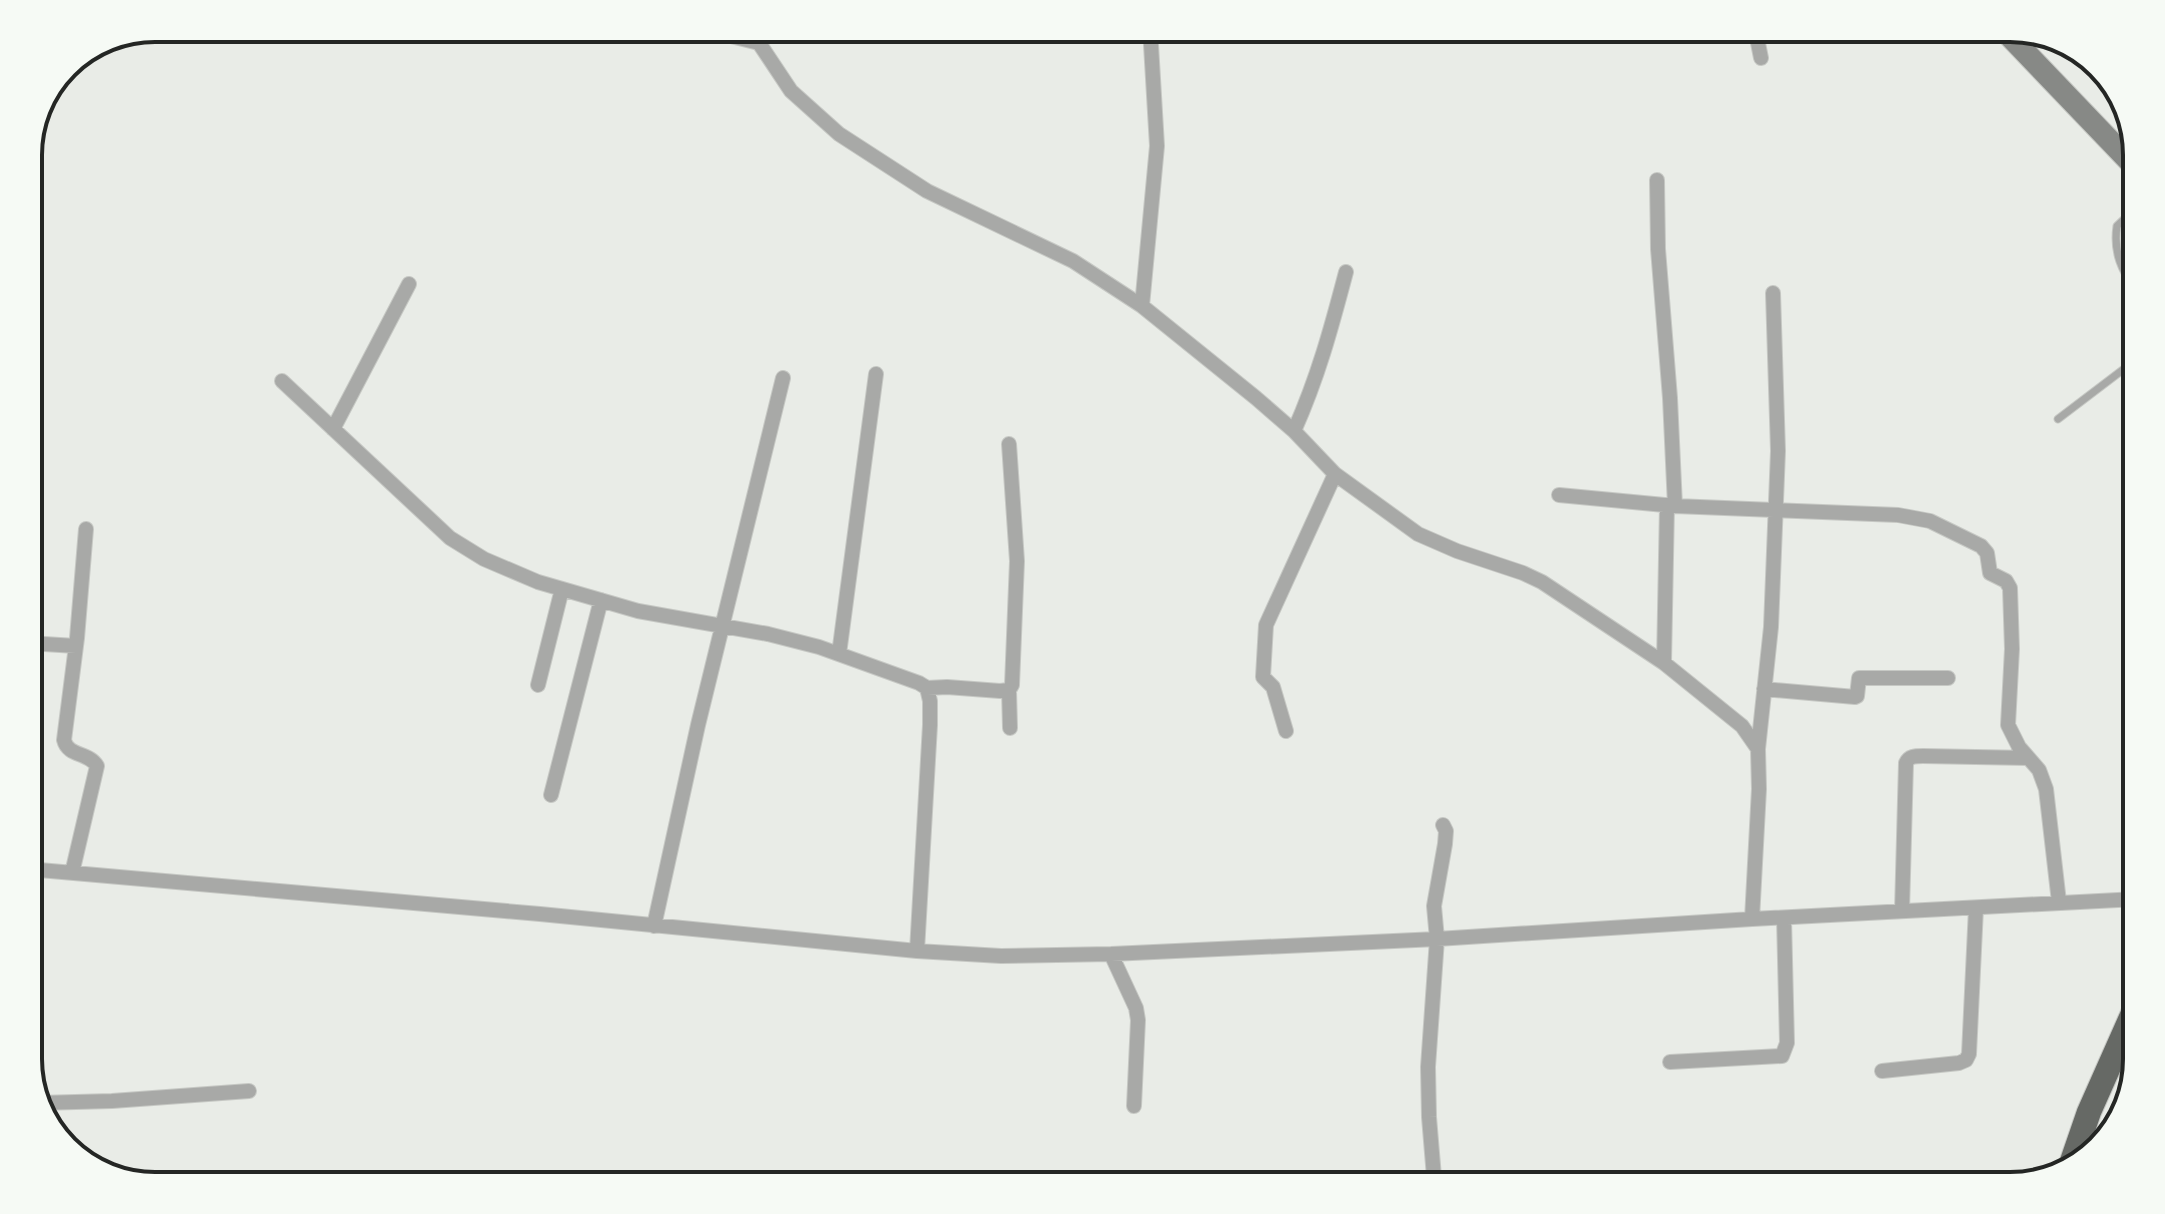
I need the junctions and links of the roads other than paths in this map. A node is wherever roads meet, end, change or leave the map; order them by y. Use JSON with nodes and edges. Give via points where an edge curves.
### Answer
{"nodes":[{"id":1,"x":755,"y":42,"type":"edge"},
{"id":2,"x":1151,"y":42,"type":"edge"},
{"id":3,"x":1758,"y":42,"type":"edge"},
{"id":4,"x":2016,"y":42,"type":"edge"},
{"id":5,"x":759,"y":43,"type":"joint"},
{"id":6,"x":1761,"y":58,"type":"dead end"},
{"id":7,"x":2123,"y":154,"type":"edge"},
{"id":8,"x":1657,"y":180,"type":"dead end"},
{"id":9,"x":2123,"y":219,"type":"edge"},
{"id":10,"x":2123,"y":269,"type":"edge"},
{"id":11,"x":1346,"y":272,"type":"dead end"},
{"id":12,"x":409,"y":284,"type":"dead end"},
{"id":13,"x":1773,"y":293,"type":"dead end"},
{"id":14,"x":1142,"y":306,"type":"junction"},
{"id":15,"x":2123,"y":370,"type":"edge"},
{"id":16,"x":876,"y":374,"type":"dead end"},
{"id":17,"x":783,"y":378,"type":"dead end"},
{"id":18,"x":282,"y":381,"type":"dead end"},
{"id":19,"x":2058,"y":419,"type":"dead end"},
{"id":20,"x":333,"y":429,"type":"junction"},
{"id":21,"x":1294,"y":431,"type":"junction"},
{"id":22,"x":1009,"y":444,"type":"dead end"},
{"id":23,"x":1335,"y":474,"type":"junction"},
{"id":24,"x":1559,"y":495,"type":"dead end"},
{"id":25,"x":1671,"y":505,"type":"junction"},
{"id":26,"x":1775,"y":511,"type":"junction"},
{"id":27,"x":86,"y":529,"type":"dead end"},
{"id":28,"x":562,"y":589,"type":"junction"},
{"id":29,"x":601,"y":600,"type":"junction"},
{"id":30,"x":723,"y":626,"type":"junction"},
{"id":31,"x":42,"y":644,"type":"edge"},
{"id":32,"x":76,"y":646,"type":"junction"},
{"id":33,"x":839,"y":654,"type":"junction"},
{"id":34,"x":1664,"y":663,"type":"junction"},
{"id":35,"x":1948,"y":678,"type":"dead end"},
{"id":36,"x":538,"y":685,"type":"dead end"},
{"id":37,"x":927,"y":688,"type":"junction"},
{"id":38,"x":1764,"y":689,"type":"junction"},
{"id":39,"x":1009,"y":690,"type":"junction"},
{"id":40,"x":1010,"y":728,"type":"dead end"},
{"id":41,"x":1286,"y":731,"type":"dead end"},
{"id":42,"x":1758,"y":749,"type":"junction"},
{"id":43,"x":2028,"y":758,"type":"junction"},
{"id":44,"x":551,"y":795,"type":"dead end"},
{"id":45,"x":1443,"y":825,"type":"dead end"},
{"id":46,"x":42,"y":870,"type":"edge"},
{"id":47,"x":72,"y":873,"type":"junction"},
{"id":48,"x":2123,"y":900,"type":"edge"},
{"id":49,"x":2059,"y":902,"type":"junction"},
{"id":50,"x":1976,"y":908,"type":"junction"},
{"id":51,"x":1902,"y":911,"type":"junction"},
{"id":52,"x":1784,"y":918,"type":"junction"},
{"id":53,"x":1752,"y":919,"type":"junction"},
{"id":54,"x":654,"y":926,"type":"junction"},
{"id":55,"x":1437,"y":939,"type":"junction"},
{"id":56,"x":917,"y":951,"type":"junction"},
{"id":57,"x":1111,"y":954,"type":"junction"},
{"id":58,"x":2123,"y":1036,"type":"edge"},
{"id":59,"x":1670,"y":1062,"type":"dead end"},
{"id":60,"x":1882,"y":1071,"type":"dead end"},
{"id":61,"x":249,"y":1091,"type":"dead end"},
{"id":62,"x":51,"y":1103,"type":"edge"},
{"id":63,"x":1134,"y":1106,"type":"dead end"},
{"id":64,"x":2075,"y":1151,"type":"edge"},
{"id":65,"x":1434,"y":1172,"type":"edge"}],
"edges":[{"from":1,"to":5,"type":"street"},
{"from":2,"to":14,"type":"street","via":[[1157,146]]},
{"from":3,"to":6,"type":"street"},
{"from":4,"to":7,"type":"main road"},
{"from":5,"to":14,"type":"street","via":[[791,91],[839,134],[927,191],[1073,261]]},
{"from":8,"to":25,"type":"street"},
{"from":9,"to":10,"type":"lane","via":[[2116,233]]},
{"from":11,"to":21,"type":"street","via":[[1312,389]]},
{"from":12,"to":20,"type":"street"},
{"from":13,"to":26,"type":"street"},
{"from":14,"to":21,"type":"street"},
{"from":15,"to":19,"type":"lane"},
{"from":16,"to":33,"type":"street"},
{"from":17,"to":30,"type":"street"},
{"from":18,"to":20,"type":"street"},
{"from":20,"to":28,"type":"street","via":[[450,538],[484,559]]},
{"from":21,"to":23,"type":"street"},
{"from":22,"to":39,"type":"street","via":[[1017,561]]},
{"from":23,"to":34,"type":"street","via":[[1418,534],[1542,582]]},
{"from":23,"to":41,"type":"street","via":[[1266,625],[1263,677],[1276,693]]},
{"from":24,"to":25,"type":"street"},
{"from":25,"to":26,"type":"street"},
{"from":25,"to":34,"type":"street"},
{"from":26,"to":38,"type":"street"},
{"from":26,"to":43,"type":"street","via":[[1898,515],[1930,521],[1985,549],[1990,573],[2010,588],[2008,725]]},
{"from":27,"to":32,"type":"street"},
{"from":28,"to":29,"type":"street"},
{"from":28,"to":36,"type":"street"},
{"from":29,"to":30,"type":"street"},
{"from":29,"to":44,"type":"street"},
{"from":30,"to":33,"type":"street"},
{"from":30,"to":54,"type":"street"},
{"from":31,"to":32,"type":"street"},
{"from":32,"to":47,"type":"street","via":[[64,740],[71,751],[97,766]]},
{"from":33,"to":37,"type":"street"},
{"from":34,"to":42,"type":"street","via":[[1742,726]]},
{"from":35,"to":38,"type":"street","via":[[1862,677],[1855,697]]},
{"from":37,"to":39,"type":"street"},
{"from":37,"to":56,"type":"street","via":[[930,725]]},
{"from":38,"to":42,"type":"street"},
{"from":39,"to":40,"type":"street"},
{"from":42,"to":53,"type":"street"},
{"from":43,"to":49,"type":"street","via":[[2046,789]]},
{"from":43,"to":51,"type":"street","via":[[1908,759]]},
{"from":45,"to":55,"type":"street","via":[[1445,844],[1434,906]]},
{"from":46,"to":47,"type":"street"},
{"from":47,"to":54,"type":"street"},
{"from":48,"to":49,"type":"street"},
{"from":49,"to":50,"type":"street"},
{"from":50,"to":51,"type":"street"},
{"from":50,"to":60,"type":"street","via":[[1966,1060]]},
{"from":51,"to":52,"type":"street"},
{"from":52,"to":53,"type":"street"},
{"from":52,"to":59,"type":"street","via":[[1787,1043],[1782,1056]]},
{"from":53,"to":55,"type":"street"},
{"from":54,"to":56,"type":"street"},
{"from":55,"to":57,"type":"street"},
{"from":55,"to":65,"type":"street","via":[[1428,1067]]},
{"from":56,"to":57,"type":"street"},
{"from":57,"to":63,"type":"street","via":[[1138,1020]]},
{"from":58,"to":64,"type":"highway"},
{"from":61,"to":62,"type":"street"}]}
